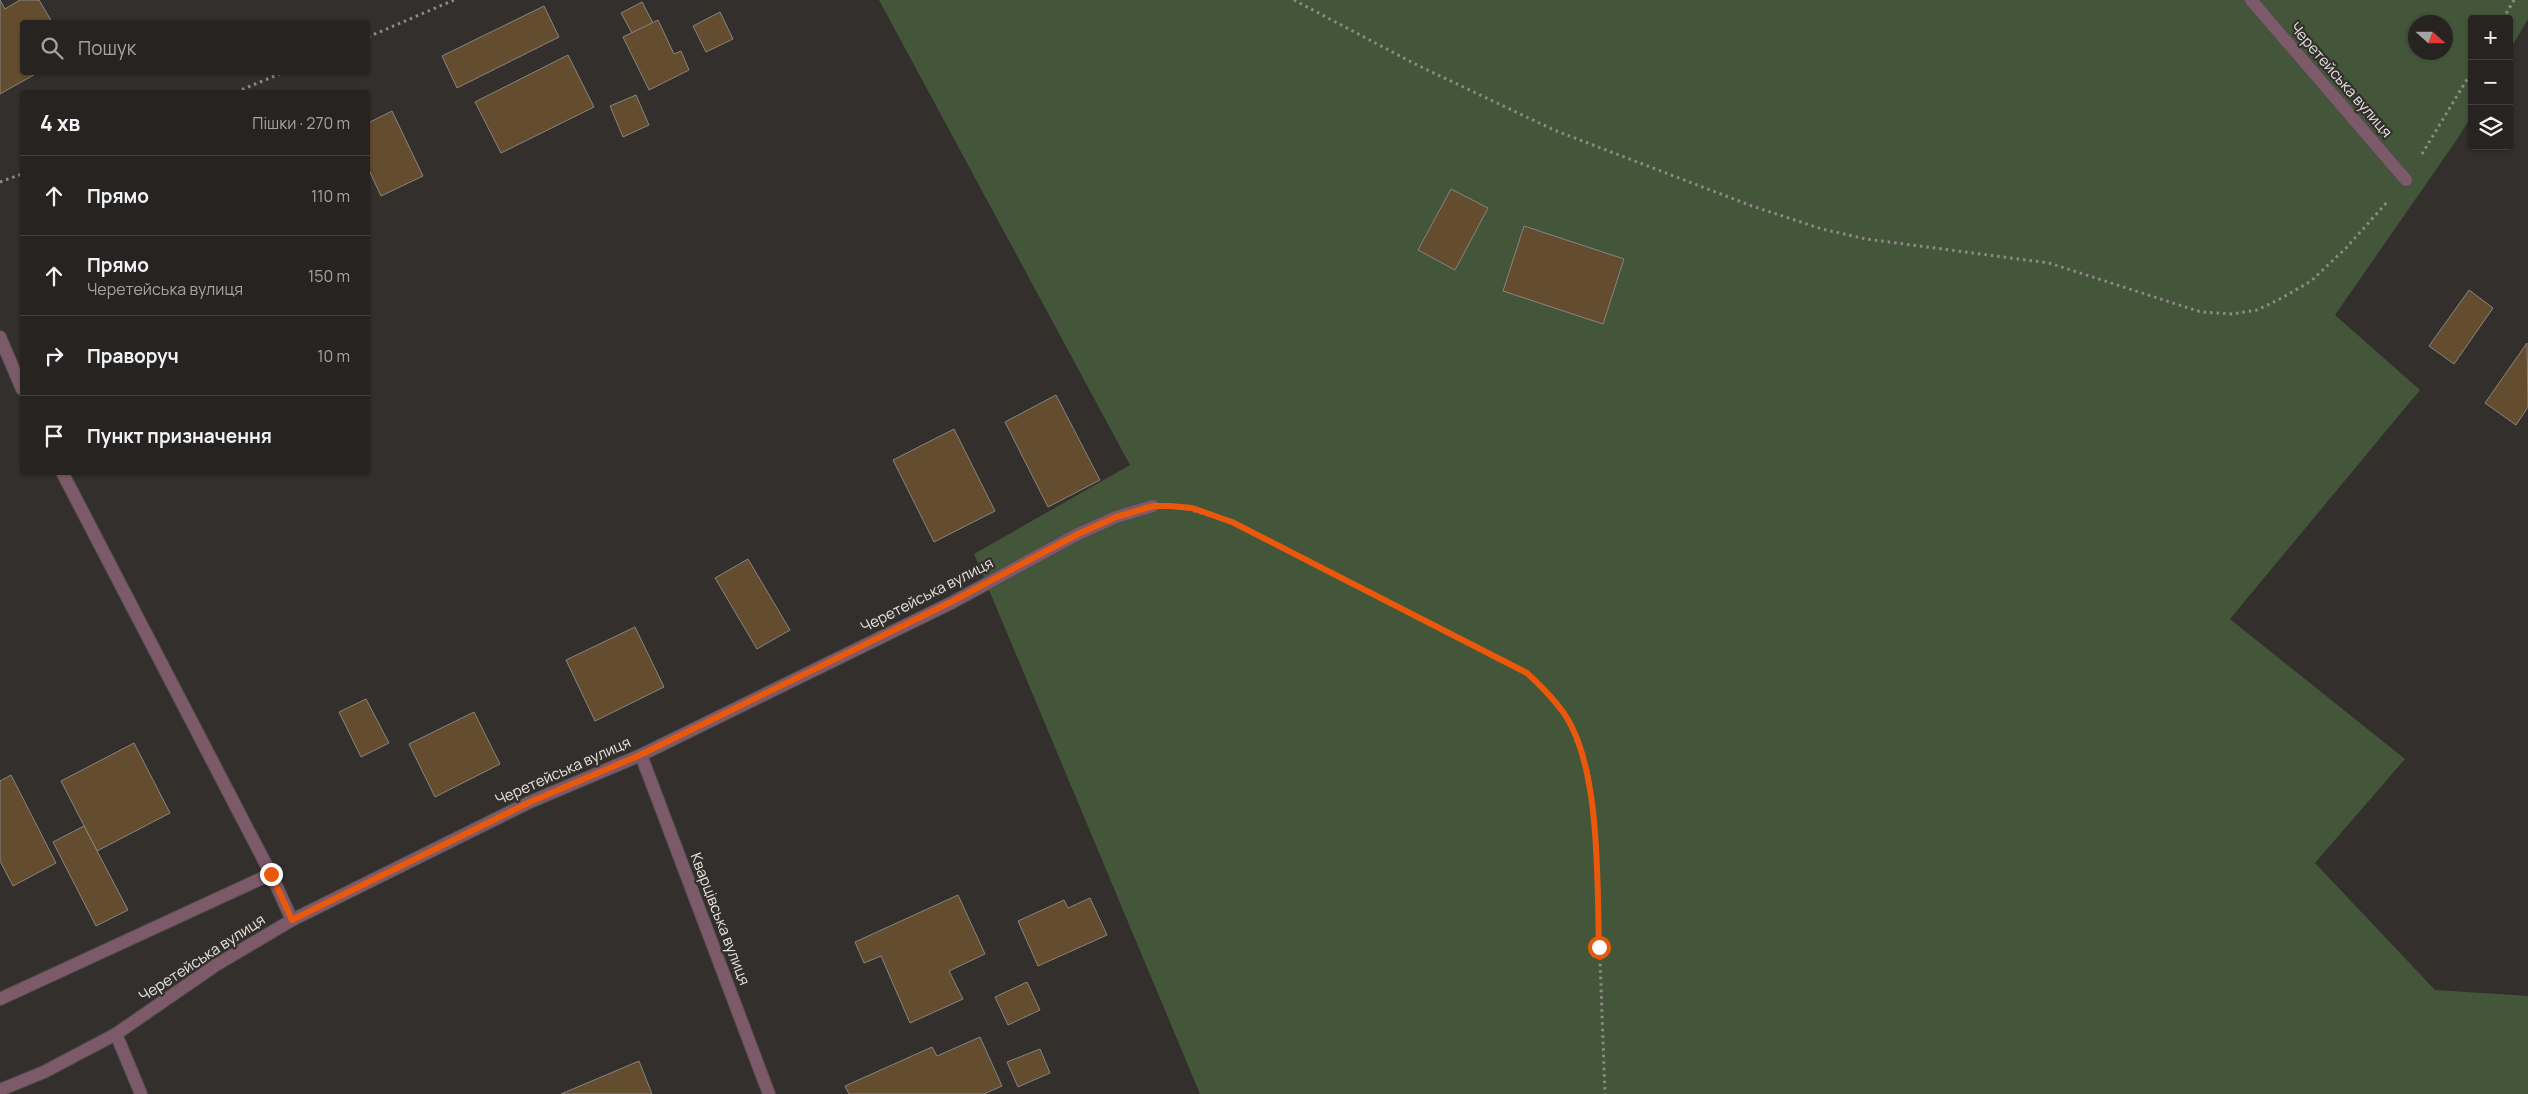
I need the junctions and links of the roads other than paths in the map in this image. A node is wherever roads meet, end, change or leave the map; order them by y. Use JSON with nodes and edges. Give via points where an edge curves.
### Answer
{"nodes":[{"id":1,"x":2251,"y":0,"type":"edge"},
{"id":2,"x":2406,"y":180,"type":"road end"},
{"id":3,"x":0,"y":337,"type":"edge"},
{"id":4,"x":20,"y":384,"type":"edge"},
{"id":5,"x":64,"y":475,"type":"edge"},
{"id":6,"x":1153,"y":506,"type":"road end"},
{"id":7,"x":640,"y":755,"type":"junction"},
{"id":8,"x":271,"y":874,"type":"junction"},
{"id":9,"x":292,"y":920,"type":"junction"},
{"id":10,"x":0,"y":999,"type":"edge"},
{"id":11,"x":116,"y":1034,"type":"junction"},
{"id":12,"x":0,"y":1090,"type":"edge"},
{"id":13,"x":141,"y":1094,"type":"edge"},
{"id":14,"x":769,"y":1094,"type":"edge"}],
"edges":[{"from":1,"to":2,"type":"street","name":"Черетейська вулиця"},
{"from":3,"to":4,"type":"street"},
{"from":5,"to":8,"type":"street"},
{"from":6,"to":7,"type":"street","name":"Черетейська вулиця","via":[[1116,517],[1078,534],[951,602]]},
{"from":7,"to":9,"type":"street","name":"Черетейська вулиця","via":[[530,802]]},
{"from":7,"to":14,"type":"street","name":"Кварцівська вулиця"},
{"from":8,"to":9,"type":"street"},
{"from":8,"to":10,"type":"street"},
{"from":9,"to":11,"type":"street","name":"Черетейська вулиця","via":[[216,965]]},
{"from":11,"to":12,"type":"street","name":"Черетейська вулиця","via":[[44,1072]]},
{"from":11,"to":13,"type":"street"}]}
